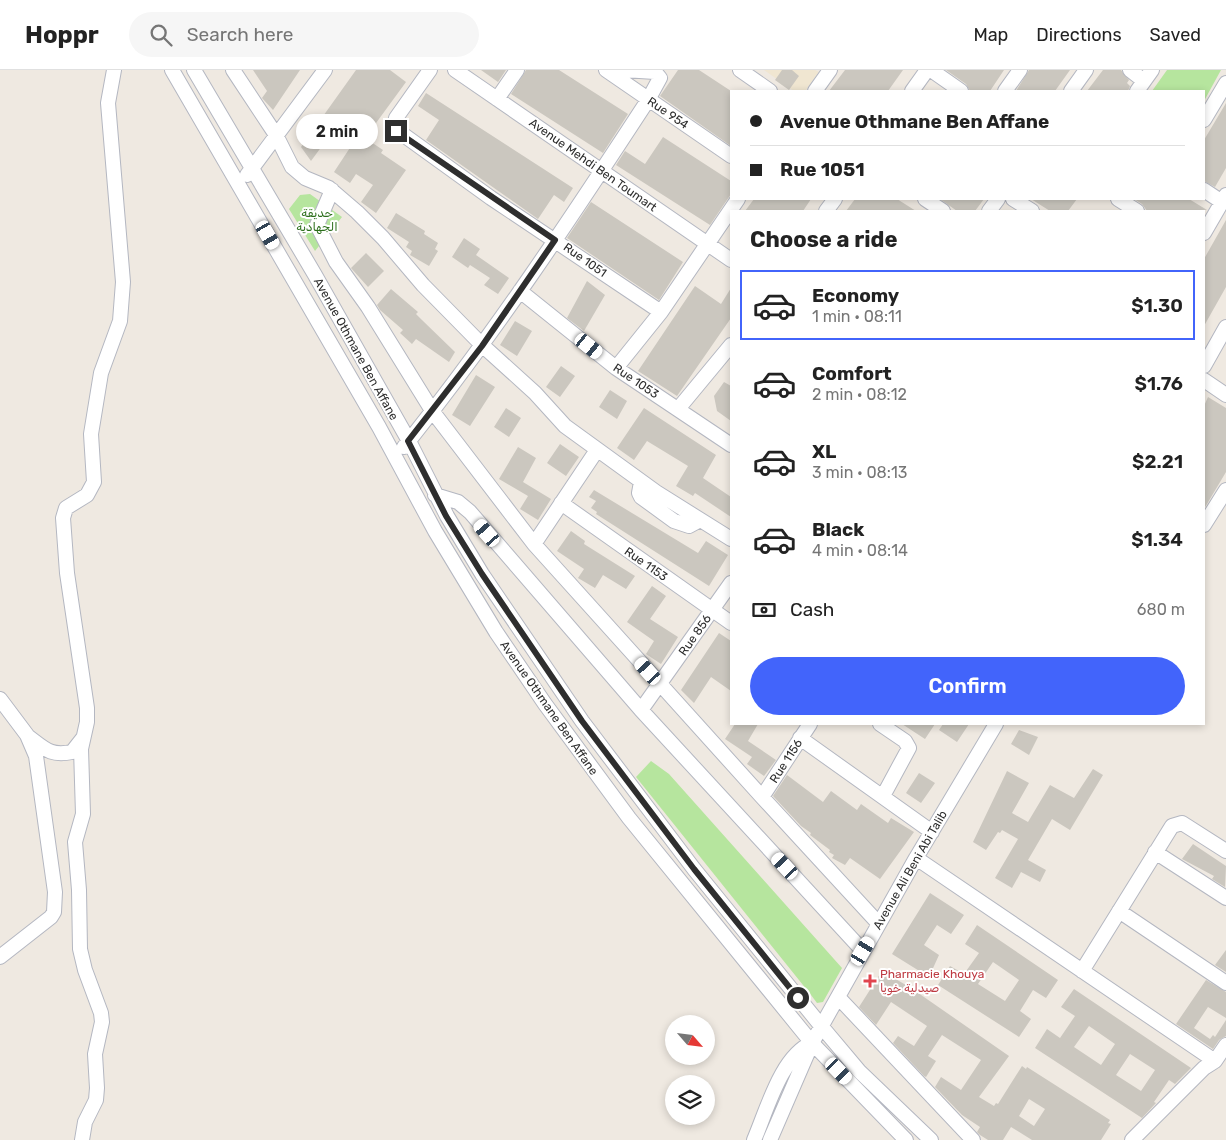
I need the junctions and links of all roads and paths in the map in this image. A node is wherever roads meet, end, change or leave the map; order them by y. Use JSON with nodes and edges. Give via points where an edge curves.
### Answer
{"nodes":[{"id":1,"x":114,"y":70,"type":"edge"},
{"id":2,"x":172,"y":70,"type":"edge"},
{"id":3,"x":194,"y":70,"type":"edge"},
{"id":4,"x":234,"y":70,"type":"edge"},
{"id":5,"x":325,"y":70,"type":"edge"},
{"id":6,"x":430,"y":70,"type":"edge"},
{"id":7,"x":455,"y":70,"type":"edge"},
{"id":8,"x":517,"y":70,"type":"edge"},
{"id":9,"x":606,"y":70,"type":"edge"},
{"id":10,"x":624,"y":70,"type":"edge"},
{"id":11,"x":740,"y":70,"type":"edge"},
{"id":12,"x":830,"y":70,"type":"edge"},
{"id":13,"x":927,"y":70,"type":"edge"},
{"id":14,"x":931,"y":70,"type":"edge"},
{"id":15,"x":1020,"y":70,"type":"edge"},
{"id":16,"x":1086,"y":70,"type":"edge"},
{"id":17,"x":1130,"y":70,"type":"edge"},
{"id":18,"x":1144,"y":81,"type":"edge"},
{"id":19,"x":1226,"y":83,"type":"edge"},
{"id":20,"x":769,"y":90,"type":"edge"},
{"id":21,"x":816,"y":90,"type":"edge"},
{"id":22,"x":913,"y":90,"type":"edge"},
{"id":23,"x":960,"y":90,"type":"edge"},
{"id":24,"x":1006,"y":90,"type":"edge"},
{"id":25,"x":1072,"y":90,"type":"edge"},
{"id":26,"x":497,"y":99,"type":"junction"},
{"id":27,"x":648,"y":100,"type":"junction"},
{"id":28,"x":1205,"y":118,"type":"edge"},
{"id":29,"x":276,"y":136,"type":"junction"},
{"id":30,"x":730,"y":155,"type":"edge"},
{"id":31,"x":252,"y":168,"type":"junction"},
{"id":32,"x":602,"y":171,"type":"junction"},
{"id":33,"x":239,"y":186,"type":"junction"},
{"id":34,"x":332,"y":190,"type":"junction"},
{"id":35,"x":1205,"y":190,"type":"edge"},
{"id":36,"x":1224,"y":198,"type":"edge"},
{"id":37,"x":926,"y":200,"type":"edge"},
{"id":38,"x":1015,"y":200,"type":"edge"},
{"id":39,"x":1120,"y":200,"type":"edge"},
{"id":40,"x":941,"y":210,"type":"edge"},
{"id":41,"x":1030,"y":210,"type":"edge"},
{"id":42,"x":1135,"y":210,"type":"edge"},
{"id":43,"x":730,"y":211,"type":"edge"},
{"id":44,"x":1205,"y":230,"type":"edge"},
{"id":45,"x":555,"y":240,"type":"junction"},
{"id":46,"x":708,"y":244,"type":"junction"},
{"id":47,"x":730,"y":259,"type":"edge"},
{"id":48,"x":520,"y":291,"type":"junction"},
{"id":49,"x":661,"y":312,"type":"junction"},
{"id":50,"x":1226,"y":327,"type":"edge"},
{"id":51,"x":482,"y":346,"type":"junction"},
{"id":52,"x":729,"y":354,"type":"edge"},
{"id":53,"x":1205,"y":364,"type":"edge"},
{"id":54,"x":616,"y":368,"type":"junction"},
{"id":55,"x":1205,"y":381,"type":"edge"},
{"id":56,"x":1226,"y":394,"type":"edge"},
{"id":57,"x":678,"y":409,"type":"junction"},
{"id":58,"x":433,"y":412,"type":"junction"},
{"id":59,"x":408,"y":441,"type":"junction"},
{"id":60,"x":730,"y":445,"type":"edge"},
{"id":61,"x":597,"y":450,"type":"junction"},
{"id":62,"x":395,"y":458,"type":"junction"},
{"id":63,"x":1226,"y":490,"type":"edge"},
{"id":64,"x":435,"y":495,"type":"junction"},
{"id":65,"x":561,"y":503,"type":"junction"},
{"id":66,"x":1205,"y":523,"type":"edge"},
{"id":67,"x":730,"y":538,"type":"edge"},
{"id":68,"x":534,"y":544,"type":"junction"},
{"id":69,"x":730,"y":584,"type":"edge"},
{"id":70,"x":713,"y":610,"type":"junction"},
{"id":71,"x":730,"y":622,"type":"edge"},
{"id":72,"x":660,"y":685,"type":"junction"},
{"id":73,"x":0,"y":699,"type":"edge"},
{"id":74,"x":641,"y":710,"type":"junction"},
{"id":75,"x":809,"y":725,"type":"edge"},
{"id":76,"x":882,"y":725,"type":"edge"},
{"id":77,"x":995,"y":725,"type":"edge"},
{"id":78,"x":27,"y":735,"type":"junction"},
{"id":79,"x":84,"y":737,"type":"junction"},
{"id":80,"x":800,"y":738,"type":"junction"},
{"id":81,"x":883,"y":796,"type":"junction"},
{"id":82,"x":762,"y":797,"type":"junction"},
{"id":83,"x":932,"y":832,"type":"junction"},
{"id":84,"x":1226,"y":851,"type":"edge"},
{"id":85,"x":1155,"y":852,"type":"junction"},
{"id":86,"x":916,"y":858,"type":"junction"},
{"id":87,"x":1226,"y":898,"type":"edge"},
{"id":88,"x":1119,"y":911,"type":"junction"},
{"id":89,"x":879,"y":924,"type":"junction"},
{"id":90,"x":863,"y":951,"type":"junction"},
{"id":91,"x":0,"y":957,"type":"edge"},
{"id":92,"x":1082,"y":971,"type":"junction"},
{"id":93,"x":1226,"y":983,"type":"edge"},
{"id":94,"x":838,"y":997,"type":"junction"},
{"id":95,"x":822,"y":1027,"type":"junction"},
{"id":96,"x":812,"y":1043,"type":"junction"},
{"id":97,"x":1226,"y":1045,"type":"edge"},
{"id":98,"x":1215,"y":1061,"type":"junction"},
{"id":99,"x":82,"y":1140,"type":"edge"},
{"id":100,"x":754,"y":1140,"type":"edge"},
{"id":101,"x":770,"y":1140,"type":"edge"},
{"id":102,"x":906,"y":1140,"type":"edge"},
{"id":103,"x":931,"y":1140,"type":"edge"},
{"id":104,"x":973,"y":1140,"type":"edge"},
{"id":105,"x":1132,"y":1140,"type":"edge"}],
"edges":[{"from":1,"to":79,"type":"street","via":[[108,103],[124,282],[122,305],[120,321],[97,391],[90,445],[94,482],[88,495],[66,508],[63,518],[67,573],[86,708]]},
{"from":2,"to":33,"type":"street","name":"Avenue Othmane Ben Affane"},
{"from":3,"to":31,"type":"street","name":"Avenue Othmane Ben Affane"},
{"from":4,"to":29,"type":"street"},
{"from":5,"to":29,"type":"street"},
{"from":6,"to":45,"type":"street","name":"Rue 1051","via":[[396,118],[394,128]]},
{"from":7,"to":26,"type":"street","name":"Avenue Mehdi Ben Toumart"},
{"from":8,"to":26,"type":"street"},
{"from":9,"to":27,"type":"street","name":"Rue 954"},
{"from":10,"to":27,"type":"street","via":[[658,73],[659,82]]},
{"from":11,"to":20,"type":"street"},
{"from":12,"to":21,"type":"street"},
{"from":13,"to":22,"type":"street"},
{"from":14,"to":23,"type":"street"},
{"from":15,"to":24,"type":"street"},
{"from":16,"to":25,"type":"street"},
{"from":17,"to":18,"type":"street"},
{"from":19,"to":28,"type":"street"},
{"from":26,"to":32,"type":"street","name":"Avenue Mehdi Ben Toumart"},
{"from":27,"to":30,"type":"street","name":"Rue 954"},
{"from":27,"to":32,"type":"street"},
{"from":29,"to":31,"type":"street"},
{"from":29,"to":34,"type":"street","via":[[292,167],[305,178]]},
{"from":31,"to":33,"type":"street"},
{"from":31,"to":59,"type":"street","name":"Avenue Othmane Ben Affane"},
{"from":32,"to":45,"type":"street"},
{"from":32,"to":46,"type":"street","name":"Avenue Mehdi Ben Toumart"},
{"from":33,"to":62,"type":"street","name":"Avenue Othmane Ben Affane"},
{"from":34,"to":51,"type":"street","via":[[383,238]]},
{"from":34,"to":58,"type":"street","via":[[318,225],[336,262]]},
{"from":35,"to":36,"type":"street"},
{"from":36,"to":44,"type":"street"},
{"from":37,"to":40,"type":"street"},
{"from":38,"to":41,"type":"street"},
{"from":39,"to":42,"type":"street"},
{"from":43,"to":46,"type":"street"},
{"from":45,"to":48,"type":"street"},
{"from":45,"to":49,"type":"street","name":"Rue 1051"},
{"from":46,"to":47,"type":"street","name":"Avenue Mehdi Ben Toumart"},
{"from":46,"to":49,"type":"street"},
{"from":48,"to":51,"type":"street"},
{"from":48,"to":54,"type":"street","name":"Rue 1053"},
{"from":49,"to":54,"type":"street"},
{"from":50,"to":53,"type":"street"},
{"from":51,"to":58,"type":"street"},
{"from":51,"to":61,"type":"street","via":[[535,393],[565,426]]},
{"from":52,"to":57,"type":"street"},
{"from":54,"to":57,"type":"street","name":"Rue 1053"},
{"from":55,"to":56,"type":"street"},
{"from":57,"to":60,"type":"street","name":"Rue 1053"},
{"from":58,"to":59,"type":"street"},
{"from":58,"to":68,"type":"street"},
{"from":59,"to":62,"type":"street"},
{"from":59,"to":64,"type":"street","name":"Avenue Othmane Ben Affane"},
{"from":61,"to":65,"type":"street"},
{"from":61,"to":67,"type":"street"},
{"from":62,"to":96,"type":"street","name":"Avenue Othmane Ben Affane","via":[[458,570],[550,711],[629,818]]},
{"from":63,"to":66,"type":"street"},
{"from":64,"to":74,"type":"street","via":[[458,502],[470,512]]},
{"from":64,"to":95,"type":"street","name":"Avenue Othmane Ben Affane","via":[[482,574],[582,721],[694,869]]},
{"from":65,"to":68,"type":"street"},
{"from":65,"to":70,"type":"street","name":"Rue 1153"},
{"from":68,"to":72,"type":"street"},
{"from":69,"to":70,"type":"street","name":"Rue 856"},
{"from":70,"to":71,"type":"street","name":"Rue 1153"},
{"from":70,"to":72,"type":"street","name":"Rue 856"},
{"from":72,"to":74,"type":"street","name":"Rue 856"},
{"from":72,"to":82,"type":"street"},
{"from":73,"to":78,"type":"street"},
{"from":74,"to":90,"type":"street"},
{"from":75,"to":80,"type":"street","name":"Rue 1156"},
{"from":76,"to":81,"type":"street","via":[[906,741],[909,748]]},
{"from":77,"to":83,"type":"street","name":"Avenue Ali Beni Abi Talib"},
{"from":78,"to":79,"type":"street","via":[[51,754],[72,752]]},
{"from":78,"to":91,"type":"street","via":[[36,756],[55,903],[51,917]]},
{"from":79,"to":99,"type":"street","via":[[81,749],[83,814],[75,842],[80,949],[102,1022],[95,1054],[96,1100],[85,1122]]},
{"from":80,"to":81,"type":"street"},
{"from":80,"to":82,"type":"street","name":"Rue 1156"},
{"from":81,"to":83,"type":"street"},
{"from":82,"to":89,"type":"street"},
{"from":83,"to":86,"type":"street","name":"Avenue Ali Beni Abi Talib"},
{"from":84,"to":85,"type":"street","via":[[1178,822]]},
{"from":85,"to":87,"type":"street"},
{"from":85,"to":88,"type":"street"},
{"from":86,"to":89,"type":"street","name":"Avenue Ali Beni Abi Talib"},
{"from":86,"to":92,"type":"street"},
{"from":88,"to":92,"type":"street"},
{"from":88,"to":93,"type":"street"},
{"from":89,"to":90,"type":"street","name":"Avenue Ali Beni Abi Talib"},
{"from":90,"to":94,"type":"street","name":"Avenue Ali Beni Abi Talib"},
{"from":92,"to":98,"type":"street"},
{"from":94,"to":95,"type":"street","name":"Avenue Ali Beni Abi Talib"},
{"from":94,"to":104,"type":"street"},
{"from":95,"to":96,"type":"street","name":"Avenue Ali Beni Abi Talib"},
{"from":95,"to":103,"type":"street","name":"Avenue Othmane Ben Affane","via":[[859,1071]]},
{"from":96,"to":100,"type":"street","via":[[800,1049],[787,1064]]},
{"from":96,"to":101,"type":"street"},
{"from":96,"to":102,"type":"street","name":"Avenue Othmane Ben Affane"},
{"from":97,"to":98,"type":"street"},
{"from":98,"to":105,"type":"street","via":[[1204,1068]]}]}
